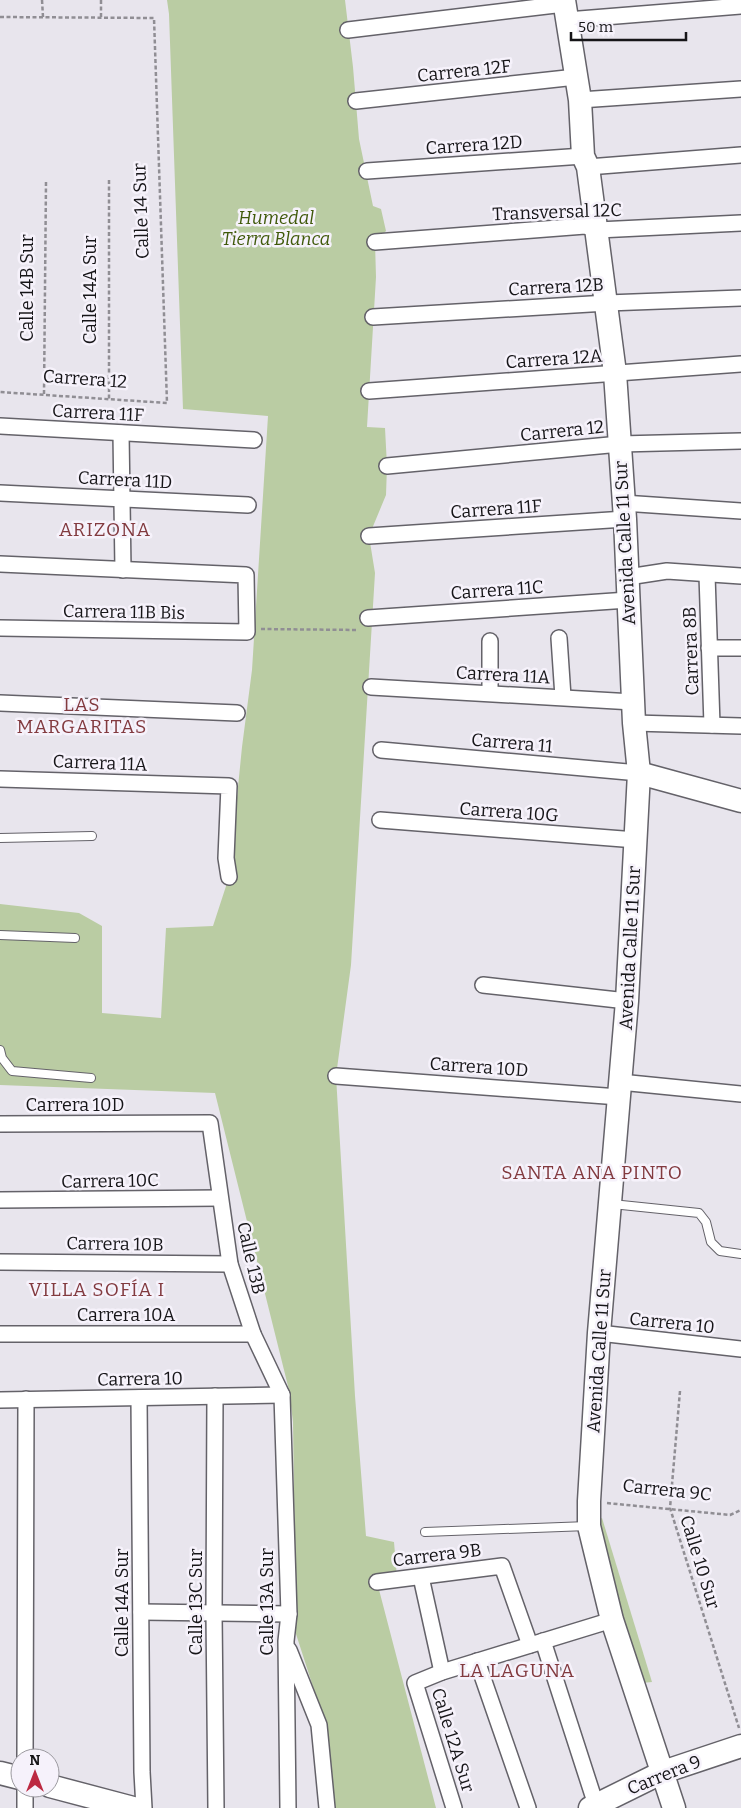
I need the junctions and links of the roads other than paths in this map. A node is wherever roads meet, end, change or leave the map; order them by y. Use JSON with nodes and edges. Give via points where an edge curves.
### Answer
{"nodes":[{"id":1,"x":741,"y":6,"type":"edge"},
{"id":2,"x":565,"y":8,"type":"edge"},
{"id":3,"x":348,"y":30,"type":"dead end"},
{"id":4,"x":576,"y":77,"type":"junction"},
{"id":5,"x":741,"y":89,"type":"edge"},
{"id":6,"x":580,"y":100,"type":"junction"},
{"id":7,"x":356,"y":101,"type":"dead end"},
{"id":8,"x":741,"y":155,"type":"edge"},
{"id":9,"x":586,"y":161,"type":"junction"},
{"id":10,"x":367,"y":171,"type":"dead end"},
{"id":11,"x":741,"y":223,"type":"edge"},
{"id":12,"x":598,"y":230,"type":"junction"},
{"id":13,"x":375,"y":242,"type":"dead end"},
{"id":14,"x":741,"y":298,"type":"edge"},
{"id":15,"x":607,"y":303,"type":"junction"},
{"id":16,"x":374,"y":317,"type":"dead end"},
{"id":17,"x":741,"y":364,"type":"edge"},
{"id":18,"x":615,"y":373,"type":"junction"},
{"id":19,"x":369,"y":391,"type":"dead end"},
{"id":20,"x":0,"y":426,"type":"edge"},
{"id":21,"x":121,"y":433,"type":"junction"},
{"id":22,"x":254,"y":440,"type":"dead end"},
{"id":23,"x":741,"y":441,"type":"edge"},
{"id":24,"x":620,"y":444,"type":"junction"},
{"id":25,"x":387,"y":466,"type":"dead end"},
{"id":26,"x":0,"y":493,"type":"edge"},
{"id":27,"x":122,"y":499,"type":"junction"},
{"id":28,"x":248,"y":505,"type":"dead end"},
{"id":29,"x":624,"y":511,"type":"junction"},
{"id":30,"x":741,"y":511,"type":"edge"},
{"id":31,"x":369,"y":536,"type":"dead end"},
{"id":32,"x":0,"y":564,"type":"edge"},
{"id":33,"x":123,"y":570,"type":"junction"},
{"id":34,"x":706,"y":575,"type":"junction"},
{"id":35,"x":741,"y":576,"type":"edge"},
{"id":36,"x":628,"y":577,"type":"junction"},
{"id":37,"x":628,"y":600,"type":"junction"},
{"id":38,"x":364,"y":624,"type":"road end"},
{"id":39,"x":0,"y":628,"type":"edge"},
{"id":40,"x":559,"y":638,"type":"dead end"},
{"id":41,"x":490,"y":641,"type":"dead end"},
{"id":42,"x":709,"y":648,"type":"junction"},
{"id":43,"x":741,"y":648,"type":"edge"},
{"id":44,"x":371,"y":687,"type":"dead end"},
{"id":45,"x":490,"y":693,"type":"junction"},
{"id":46,"x":563,"y":698,"type":"junction"},
{"id":47,"x":0,"y":703,"type":"edge"},
{"id":48,"x":634,"y":712,"type":"junction"},
{"id":49,"x":237,"y":714,"type":"dead end"},
{"id":50,"x":712,"y":725,"type":"junction"},
{"id":51,"x":741,"y":726,"type":"edge"},
{"id":52,"x":381,"y":750,"type":"dead end"},
{"id":53,"x":639,"y":773,"type":"junction"},
{"id":54,"x":0,"y":778,"type":"edge"},
{"id":55,"x":741,"y":801,"type":"edge"},
{"id":56,"x":380,"y":820,"type":"dead end"},
{"id":57,"x":92,"y":836,"type":"dead end"},
{"id":58,"x":0,"y":838,"type":"edge"},
{"id":59,"x":636,"y":840,"type":"junction"},
{"id":60,"x":229,"y":877,"type":"dead end"},
{"id":61,"x":0,"y":935,"type":"edge"},
{"id":62,"x":75,"y":938,"type":"dead end"},
{"id":63,"x":484,"y":986,"type":"dead end"},
{"id":64,"x":627,"y":1001,"type":"junction"},
{"id":65,"x":0,"y":1050,"type":"edge"},
{"id":66,"x":336,"y":1076,"type":"dead end"},
{"id":67,"x":91,"y":1078,"type":"dead end"},
{"id":68,"x":620,"y":1090,"type":"junction"},
{"id":69,"x":741,"y":1094,"type":"edge"},
{"id":70,"x":210,"y":1122,"type":"joint"},
{"id":71,"x":0,"y":1124,"type":"edge"},
{"id":72,"x":220,"y":1198,"type":"junction"},
{"id":73,"x":0,"y":1200,"type":"edge"},
{"id":74,"x":610,"y":1204,"type":"junction"},
{"id":75,"x":741,"y":1254,"type":"edge"},
{"id":76,"x":0,"y":1262,"type":"edge"},
{"id":77,"x":230,"y":1264,"type":"junction"},
{"id":78,"x":599,"y":1333,"type":"junction"},
{"id":79,"x":0,"y":1334,"type":"edge"},
{"id":80,"x":253,"y":1334,"type":"junction"},
{"id":81,"x":741,"y":1349,"type":"edge"},
{"id":82,"x":282,"y":1395,"type":"junction"},
{"id":83,"x":215,"y":1396,"type":"junction"},
{"id":84,"x":140,"y":1398,"type":"junction"},
{"id":85,"x":26,"y":1399,"type":"junction"},
{"id":86,"x":0,"y":1400,"type":"edge"},
{"id":87,"x":589,"y":1526,"type":"junction"},
{"id":88,"x":425,"y":1532,"type":"dead end"},
{"id":89,"x":421,"y":1577,"type":"junction"},
{"id":90,"x":376,"y":1582,"type":"dead end"},
{"id":91,"x":141,"y":1612,"type":"junction"},
{"id":92,"x":214,"y":1613,"type":"junction"},
{"id":93,"x":289,"y":1614,"type":"junction"},
{"id":94,"x":612,"y":1620,"type":"junction"},
{"id":95,"x":286,"y":1641,"type":"junction"},
{"id":96,"x":536,"y":1643,"type":"junction"},
{"id":97,"x":477,"y":1661,"type":"junction"},
{"id":98,"x":442,"y":1672,"type":"junction"},
{"id":99,"x":741,"y":1746,"type":"edge"},
{"id":100,"x":25,"y":1748,"type":"edge"},
{"id":101,"x":663,"y":1772,"type":"junction"},
{"id":102,"x":60,"y":1790,"type":"edge"},
{"id":103,"x":92,"y":1803,"type":"edge"},
{"id":104,"x":593,"y":1806,"type":"edge"},
{"id":105,"x":132,"y":1808,"type":"edge"},
{"id":106,"x":144,"y":1808,"type":"edge"},
{"id":107,"x":216,"y":1808,"type":"edge"},
{"id":108,"x":288,"y":1808,"type":"edge"},
{"id":109,"x":328,"y":1808,"type":"edge"},
{"id":110,"x":454,"y":1808,"type":"edge"},
{"id":111,"x":528,"y":1808,"type":"edge"},
{"id":112,"x":674,"y":1808,"type":"edge"}],
"edges":[{"from":1,"to":2,"type":"street"},
{"from":2,"to":3,"type":"street"},
{"from":2,"to":4,"type":"street","name":"Avenida Calle 11 Sur"},
{"from":4,"to":6,"type":"street","name":"Avenida Calle 11 Sur"},
{"from":4,"to":7,"type":"street","name":"Carrera 12F"},
{"from":5,"to":6,"type":"street"},
{"from":6,"to":9,"type":"street","name":"Avenida Calle 11 Sur"},
{"from":8,"to":9,"type":"street","name":"Carrera 12D"},
{"from":9,"to":10,"type":"street","name":"Carrera 12D"},
{"from":9,"to":12,"type":"street","name":"Avenida Calle 11 Sur"},
{"from":11,"to":12,"type":"street","name":"Transversal 12C"},
{"from":12,"to":13,"type":"street","name":"Transversal 12C","via":[[585,226]]},
{"from":12,"to":15,"type":"street","name":"Avenida Calle 11 Sur"},
{"from":14,"to":15,"type":"street","name":"Carrera 12B"},
{"from":15,"to":16,"type":"street","name":"Carrera 12B"},
{"from":15,"to":18,"type":"street","name":"Avenida Calle 11 Sur"},
{"from":17,"to":18,"type":"street","name":"Carrera 12A"},
{"from":18,"to":19,"type":"street","name":"Carrera 12A"},
{"from":18,"to":24,"type":"street","name":"Avenida Calle 11 Sur"},
{"from":20,"to":21,"type":"street","name":"Carrera 11F"},
{"from":21,"to":22,"type":"street","name":"Carrera 11F"},
{"from":21,"to":27,"type":"street"},
{"from":23,"to":24,"type":"street","name":"Carrera 12"},
{"from":24,"to":25,"type":"street","name":"Carrera 12"},
{"from":24,"to":29,"type":"street","name":"Avenida Calle 11 Sur"},
{"from":26,"to":27,"type":"street","name":"Carrera 11D"},
{"from":27,"to":28,"type":"street","name":"Carrera 11D"},
{"from":27,"to":33,"type":"street"},
{"from":29,"to":30,"type":"street","name":"Carrera 11F"},
{"from":29,"to":31,"type":"street","name":"Carrera 11F"},
{"from":29,"to":36,"type":"street","name":"Avenida Calle 11 Sur"},
{"from":32,"to":33,"type":"street"},
{"from":33,"to":39,"type":"street","name":"Carrera 11B Bis","via":[[246,575],[250,631]]},
{"from":34,"to":35,"type":"street"},
{"from":34,"to":36,"type":"street","via":[[667,571]]},
{"from":34,"to":42,"type":"street","name":"Carrera 8B"},
{"from":36,"to":37,"type":"street","name":"Avenida Calle 11 Sur"},
{"from":37,"to":38,"type":"street","name":"Carrera 11C"},
{"from":37,"to":48,"type":"street","name":"Avenida Calle 11 Sur"},
{"from":40,"to":46,"type":"street"},
{"from":41,"to":45,"type":"street"},
{"from":42,"to":43,"type":"street"},
{"from":42,"to":50,"type":"street","name":"Carrera 8B"},
{"from":44,"to":45,"type":"street","name":"Carrera 11A"},
{"from":45,"to":46,"type":"street","name":"Carrera 11A"},
{"from":46,"to":48,"type":"street","name":"Carrera 11A"},
{"from":47,"to":49,"type":"street"},
{"from":48,"to":50,"type":"street","name":"Carrera 11A"},
{"from":48,"to":53,"type":"street","name":"Avenida Calle 11 Sur"},
{"from":50,"to":51,"type":"street","name":"Carrera 11A"},
{"from":52,"to":53,"type":"street","name":"Carrera 11"},
{"from":53,"to":55,"type":"street"},
{"from":53,"to":59,"type":"street","name":"Avenida Calle 11 Sur"},
{"from":54,"to":60,"type":"street","name":"Carrera 11A","via":[[229,786],[226,858]]},
{"from":56,"to":59,"type":"street","name":"Carrera 10G"},
{"from":57,"to":58,"type":"lane"},
{"from":59,"to":64,"type":"street","name":"Avenida Calle 11 Sur"},
{"from":61,"to":62,"type":"lane"},
{"from":63,"to":64,"type":"street"},
{"from":64,"to":68,"type":"street","name":"Avenida Calle 11 Sur"},
{"from":65,"to":67,"type":"lane","via":[[12,1071]]},
{"from":66,"to":68,"type":"street","name":"Carrera 10D"},
{"from":68,"to":69,"type":"street","name":"Carrera 10D"},
{"from":68,"to":74,"type":"street","name":"Avenida Calle 11 Sur"},
{"from":70,"to":71,"type":"street","name":"Carrera 10D"},
{"from":70,"to":72,"type":"street","name":"Calle 13B"},
{"from":72,"to":73,"type":"street","name":"Carrera 10C"},
{"from":72,"to":77,"type":"street","name":"Calle 13B"},
{"from":74,"to":75,"type":"lane","via":[[699,1213],[706,1222],[711,1242],[720,1251]]},
{"from":74,"to":78,"type":"street","name":"Avenida Calle 11 Sur"},
{"from":76,"to":77,"type":"street","name":"Carrera 10B"},
{"from":77,"to":80,"type":"street","name":"Calle 13B"},
{"from":78,"to":81,"type":"street","name":"Carrera 10"},
{"from":78,"to":87,"type":"street","name":"Avenida Calle 11 Sur"},
{"from":79,"to":80,"type":"street","name":"Carrera 10A"},
{"from":80,"to":82,"type":"street","name":"Calle 13B"},
{"from":82,"to":83,"type":"street","name":"Carrera 10"},
{"from":82,"to":93,"type":"street","name":"Calle 13A Sur"},
{"from":83,"to":84,"type":"street","name":"Carrera 10"},
{"from":83,"to":92,"type":"street","name":"Calle 13C Sur"},
{"from":84,"to":85,"type":"street","name":"Carrera 10"},
{"from":84,"to":91,"type":"street","name":"Calle 14A Sur"},
{"from":85,"to":86,"type":"street","name":"Carrera 10"},
{"from":85,"to":100,"type":"street"},
{"from":87,"to":88,"type":"lane"},
{"from":87,"to":94,"type":"street","name":"Avenida Calle 11 Sur"},
{"from":89,"to":90,"type":"street","name":"Carrera 9B"},
{"from":89,"to":96,"type":"street","name":"Carrera 9B","via":[[502,1566]]},
{"from":89,"to":98,"type":"street"},
{"from":91,"to":92,"type":"street"},
{"from":91,"to":106,"type":"street","name":"Calle 14A Sur"},
{"from":92,"to":93,"type":"street"},
{"from":92,"to":107,"type":"street","name":"Calle 13C Sur"},
{"from":93,"to":95,"type":"street","name":"Calle 13A Sur"},
{"from":94,"to":96,"type":"street"},
{"from":94,"to":101,"type":"street","name":"Avenida Calle 11 Sur"},
{"from":95,"to":108,"type":"street","name":"Calle 13A Sur"},
{"from":95,"to":109,"type":"street","via":[[319,1725]]},
{"from":96,"to":97,"type":"street"},
{"from":96,"to":104,"type":"street"},
{"from":97,"to":98,"type":"street"},
{"from":97,"to":111,"type":"street"},
{"from":98,"to":110,"type":"street","name":"Calle 12A Sur","via":[[415,1683]]},
{"from":99,"to":101,"type":"street","name":"Carrera 9"},
{"from":101,"to":104,"type":"street","name":"Carrera 9"},
{"from":101,"to":112,"type":"street","name":"Avenida Calle 11 Sur"},
{"from":102,"to":103,"type":"street"},
{"from":103,"to":105,"type":"street"}]}
